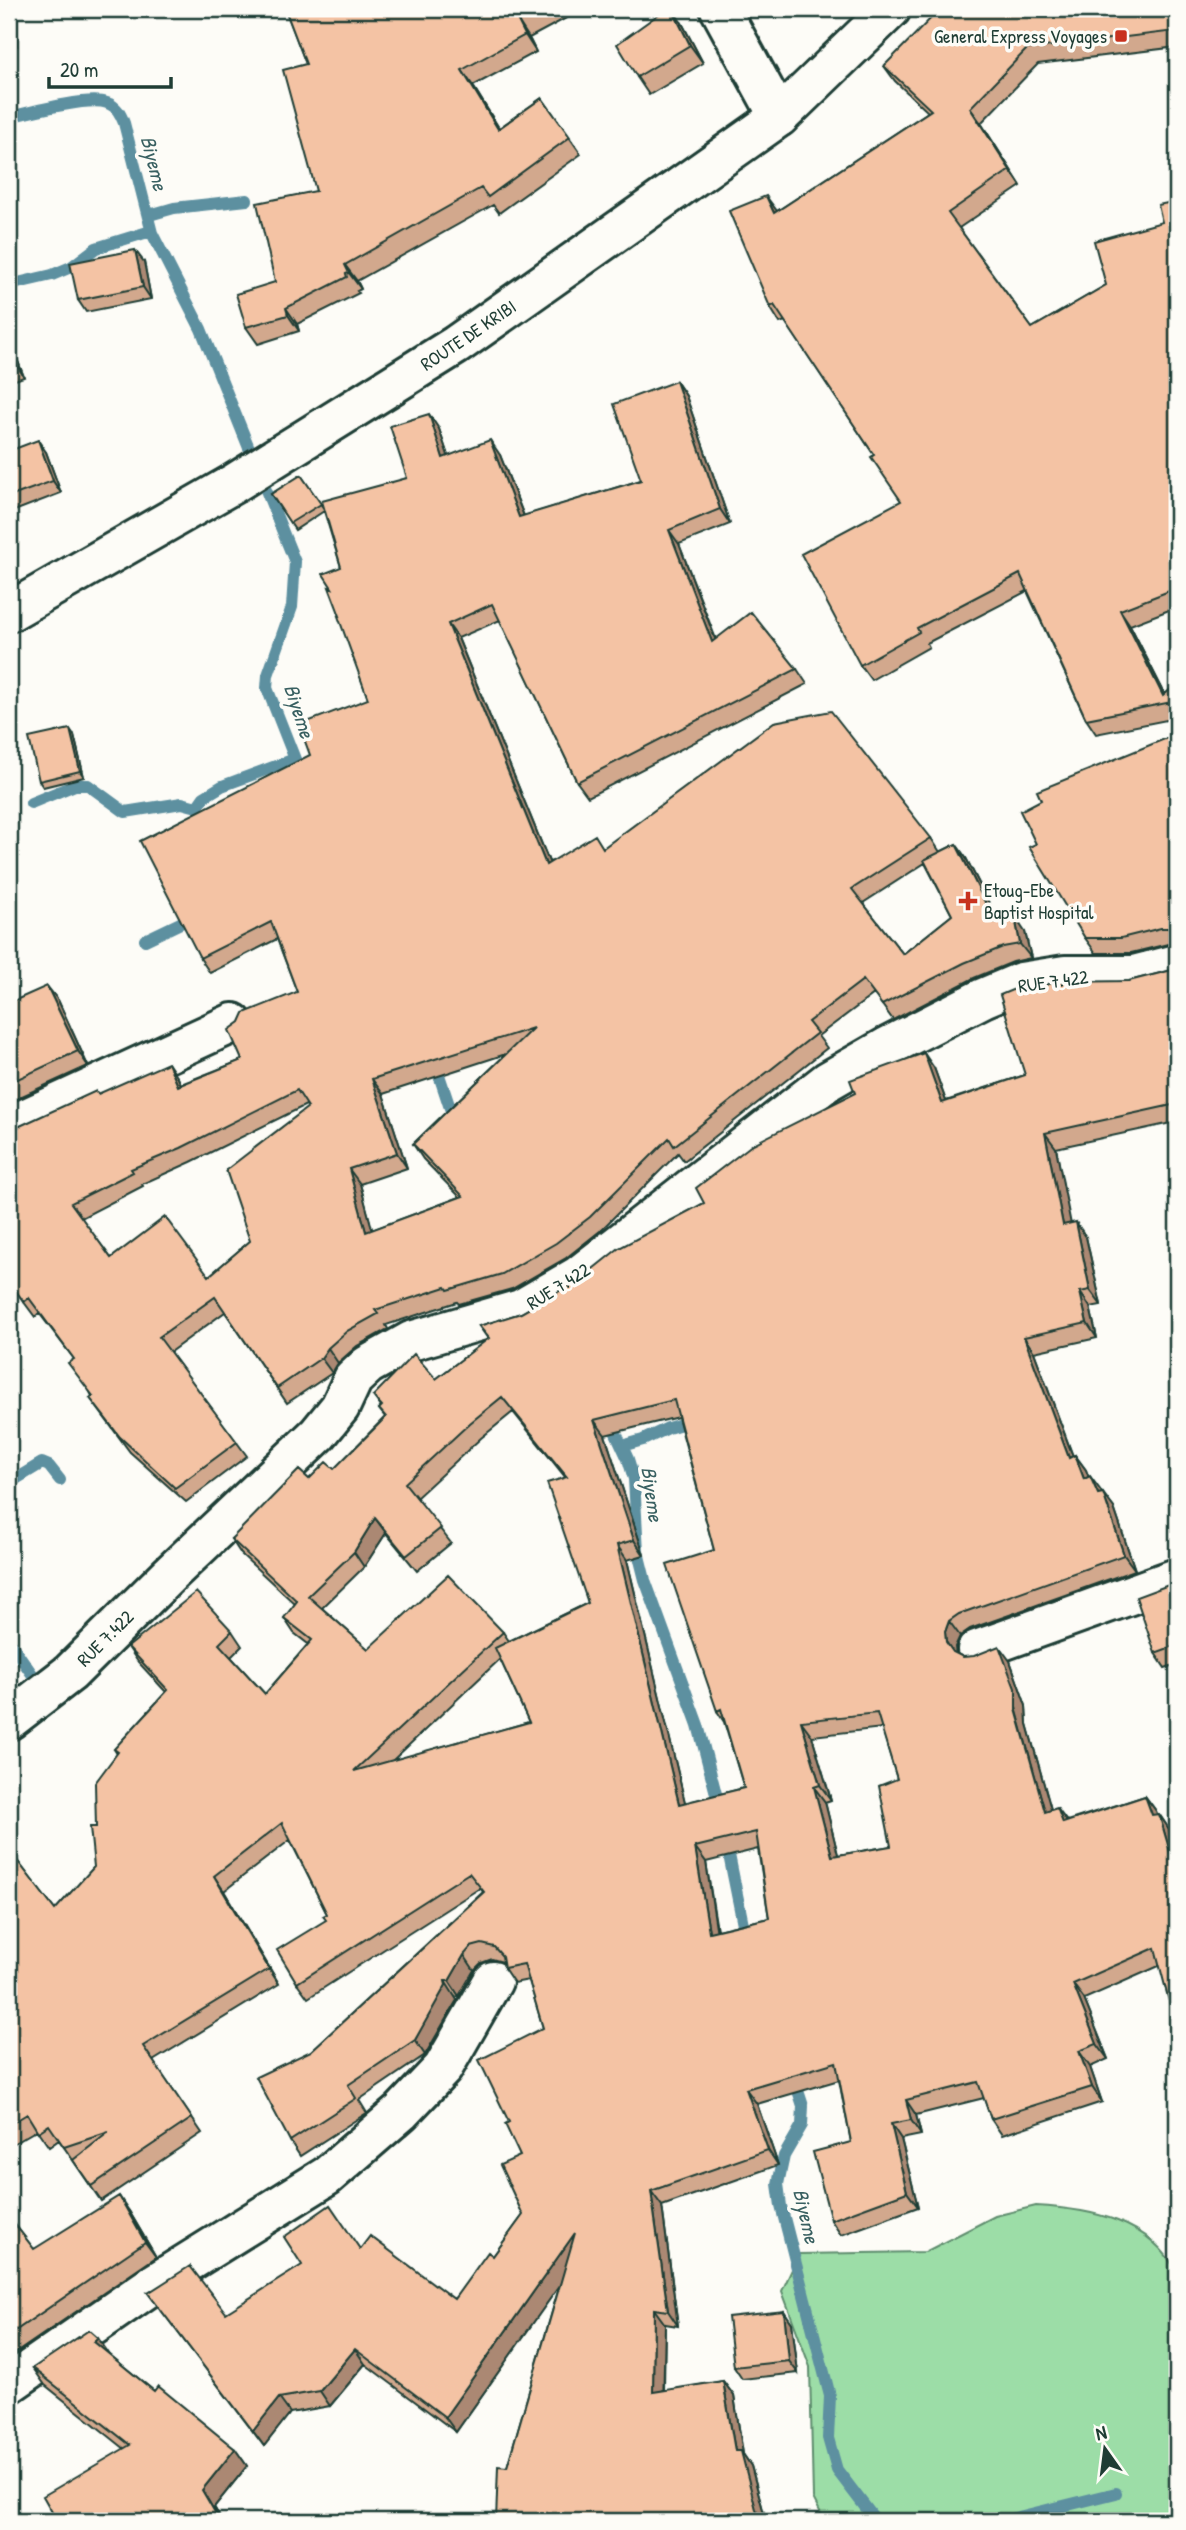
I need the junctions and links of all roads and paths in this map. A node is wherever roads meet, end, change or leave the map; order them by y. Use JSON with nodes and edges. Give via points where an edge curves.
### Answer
{"nodes":[{"id":1,"x":720,"y":9,"type":"edge"},
{"id":2,"x":891,"y":9,"type":"edge"},
{"id":3,"x":779,"y":117,"type":"junction"},
{"id":4,"x":9,"y":611,"type":"edge"},
{"id":5,"x":1177,"y":964,"type":"edge"},
{"id":6,"x":233,"y":1023,"type":"edge"},
{"id":7,"x":9,"y":1126,"type":"edge"},
{"id":8,"x":1177,"y":1578,"type":"edge"},
{"id":9,"x":977,"y":1650,"type":"dead end"},
{"id":10,"x":9,"y":1720,"type":"edge"},
{"id":11,"x":493,"y":1981,"type":"dead end"},
{"id":12,"x":9,"y":2384,"type":"edge"}],
"edges":[{"from":1,"to":3,"type":"street"},
{"from":2,"to":3,"type":"street","name":"ROUTE DE KRIBI"},
{"from":3,"to":4,"type":"street","name":"ROUTE DE KRIBI","via":[[456,345],[233,484]]},
{"from":5,"to":10,"type":"street","name":"RUE 7.422","via":[[1134,975],[1065,975],[1021,982],[983,998],[828,1080],[578,1276],[521,1309],[411,1341],[368,1365],[353,1379],[340,1407],[318,1434],[70,1673]]},
{"from":6,"to":7,"type":"street"},
{"from":8,"to":9,"type":"street"},
{"from":11,"to":12,"type":"street","via":[[443,2068],[401,2112],[327,2175],[152,2285]]}]}
